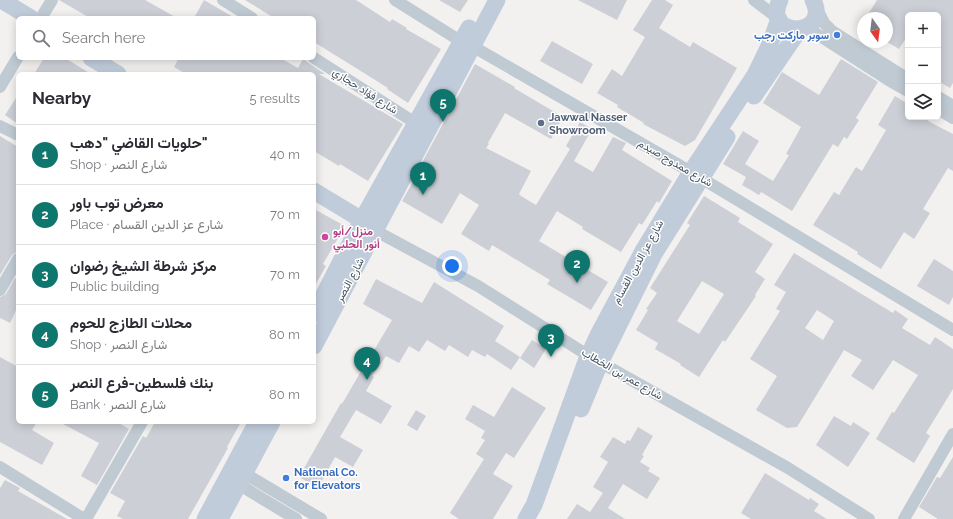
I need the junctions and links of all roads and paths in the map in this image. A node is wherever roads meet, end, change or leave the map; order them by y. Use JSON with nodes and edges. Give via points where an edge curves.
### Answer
{"nodes":[{"id":1,"x":0,"y":0,"type":"edge"},
{"id":2,"x":52,"y":0,"type":"edge"},
{"id":3,"x":222,"y":0,"type":"edge"},
{"id":4,"x":394,"y":0,"type":"edge"},
{"id":5,"x":484,"y":0,"type":"edge"},
{"id":6,"x":497,"y":0,"type":"edge"},
{"id":7,"x":754,"y":0,"type":"edge"},
{"id":8,"x":780,"y":0,"type":"edge"},
{"id":9,"x":814,"y":2,"type":"edge"},
{"id":10,"x":28,"y":16,"type":"edge"},
{"id":11,"x":42,"y":16,"type":"edge"},
{"id":12,"x":249,"y":16,"type":"edge"},
{"id":13,"x":779,"y":19,"type":"junction"},
{"id":14,"x":803,"y":28,"type":"junction"},
{"id":15,"x":467,"y":44,"type":"junction"},
{"id":16,"x":316,"y":59,"type":"edge"},
{"id":17,"x":16,"y":60,"type":"edge"},
{"id":18,"x":94,"y":60,"type":"edge"},
{"id":19,"x":115,"y":72,"type":"edge"},
{"id":20,"x":905,"y":76,"type":"edge"},
{"id":21,"x":0,"y":87,"type":"edge"},
{"id":22,"x":905,"y":89,"type":"edge"},
{"id":23,"x":941,"y":99,"type":"edge"},
{"id":24,"x":953,"y":106,"type":"edge"},
{"id":25,"x":941,"y":111,"type":"edge"},
{"id":26,"x":953,"y":118,"type":"edge"},
{"id":27,"x":417,"y":124,"type":"junction"},
{"id":28,"x":0,"y":126,"type":"edge"},
{"id":29,"x":16,"y":134,"type":"edge"},
{"id":30,"x":697,"y":175,"type":"junction"},
{"id":31,"x":316,"y":192,"type":"edge"},
{"id":32,"x":362,"y":220,"type":"junction"},
{"id":33,"x":376,"y":231,"type":"junction"},
{"id":34,"x":16,"y":262,"type":"edge"},
{"id":35,"x":0,"y":290,"type":"edge"},
{"id":36,"x":316,"y":310,"type":"edge"},
{"id":37,"x":953,"y":330,"type":"edge"},
{"id":38,"x":316,"y":342,"type":"edge"},
{"id":39,"x":594,"y":360,"type":"junction"},
{"id":40,"x":141,"y":424,"type":"edge"},
{"id":41,"x":256,"y":424,"type":"edge"},
{"id":42,"x":271,"y":424,"type":"edge"},
{"id":43,"x":953,"y":434,"type":"edge"},
{"id":44,"x":0,"y":467,"type":"edge"},
{"id":45,"x":241,"y":478,"type":"junction"},
{"id":46,"x":85,"y":519,"type":"edge"},
{"id":47,"x":205,"y":519,"type":"edge"},
{"id":48,"x":220,"y":519,"type":"edge"},
{"id":49,"x":296,"y":519,"type":"edge"},
{"id":50,"x":321,"y":519,"type":"edge"},
{"id":51,"x":526,"y":519,"type":"edge"},
{"id":52,"x":538,"y":519,"type":"edge"},
{"id":53,"x":869,"y":519,"type":"edge"},
{"id":54,"x":904,"y":519,"type":"edge"}],
"edges":[{"from":1,"to":10,"type":"main road"},
{"from":2,"to":11,"type":"street"},
{"from":3,"to":12,"type":"street"},
{"from":4,"to":15,"type":"street","name":"شارع ممدوح صيدم"},
{"from":5,"to":15,"type":"main road","name":"شارع النصر"},
{"from":6,"to":15,"type":"main road","name":"شارع النصر"},
{"from":7,"to":13,"type":"street"},
{"from":8,"to":13,"type":"main road","name":"شارع عز الدين القسام","via":[[777,6]]},
{"from":9,"to":14,"type":"main road","name":"شارع عز الدين القسام","via":[[815,17]]},
{"from":9,"to":20,"type":"street","via":[[824,23],[832,31]]},
{"from":13,"to":14,"type":"main road","via":[[787,28]]},
{"from":13,"to":30,"type":"main road","name":"شارع عز الدين القسام","via":[[755,75]]},
{"from":14,"to":22,"type":"street"},
{"from":14,"to":30,"type":"main road","name":"شارع عز الدين القسام"},
{"from":15,"to":27,"type":"main road","name":"شارع النصر"},
{"from":15,"to":30,"type":"street","name":"شارع ممدوح صيدم"},
{"from":15,"to":33,"type":"main road","name":"شارع النصر"},
{"from":16,"to":27,"type":"street","name":"شارع فؤاد حجازي"},
{"from":17,"to":21,"type":"street"},
{"from":18,"to":19,"type":"main road"},
{"from":23,"to":24,"type":"street"},
{"from":25,"to":26,"type":"street"},
{"from":27,"to":32,"type":"main road","name":"شارع النصر"},
{"from":28,"to":29,"type":"street"},
{"from":30,"to":37,"type":"street","name":"شارع ممدوح صيدم"},
{"from":30,"to":39,"type":"main road","name":"شارع عز الدين القسام"},
{"from":31,"to":32,"type":"main road","name":"شارع عمر بن الخطاب"},
{"from":32,"to":33,"type":"street","name":"شارع عمر بن الخطاب"},
{"from":32,"to":36,"type":"main road","name":"شارع النصر"},
{"from":33,"to":38,"type":"main road","name":"شارع النصر"},
{"from":33,"to":39,"type":"street","name":"شارع عمر بن الخطاب","via":[[478,286]]},
{"from":34,"to":35,"type":"street"},
{"from":39,"to":51,"type":"main road","name":"شارع عز الدين القسام"},
{"from":39,"to":52,"type":"main road","name":"شارع عز الدين القسام","via":[[587,394]]},
{"from":39,"to":53,"type":"street","name":"شارع عمر بن الخطاب","via":[[788,468]]},
{"from":40,"to":46,"type":"street"},
{"from":41,"to":47,"type":"main road"},
{"from":42,"to":45,"type":"main road"},
{"from":43,"to":54,"type":"street"},
{"from":44,"to":46,"type":"street"},
{"from":45,"to":48,"type":"main road"},
{"from":45,"to":49,"type":"street"},
{"from":45,"to":50,"type":"street"}]}
